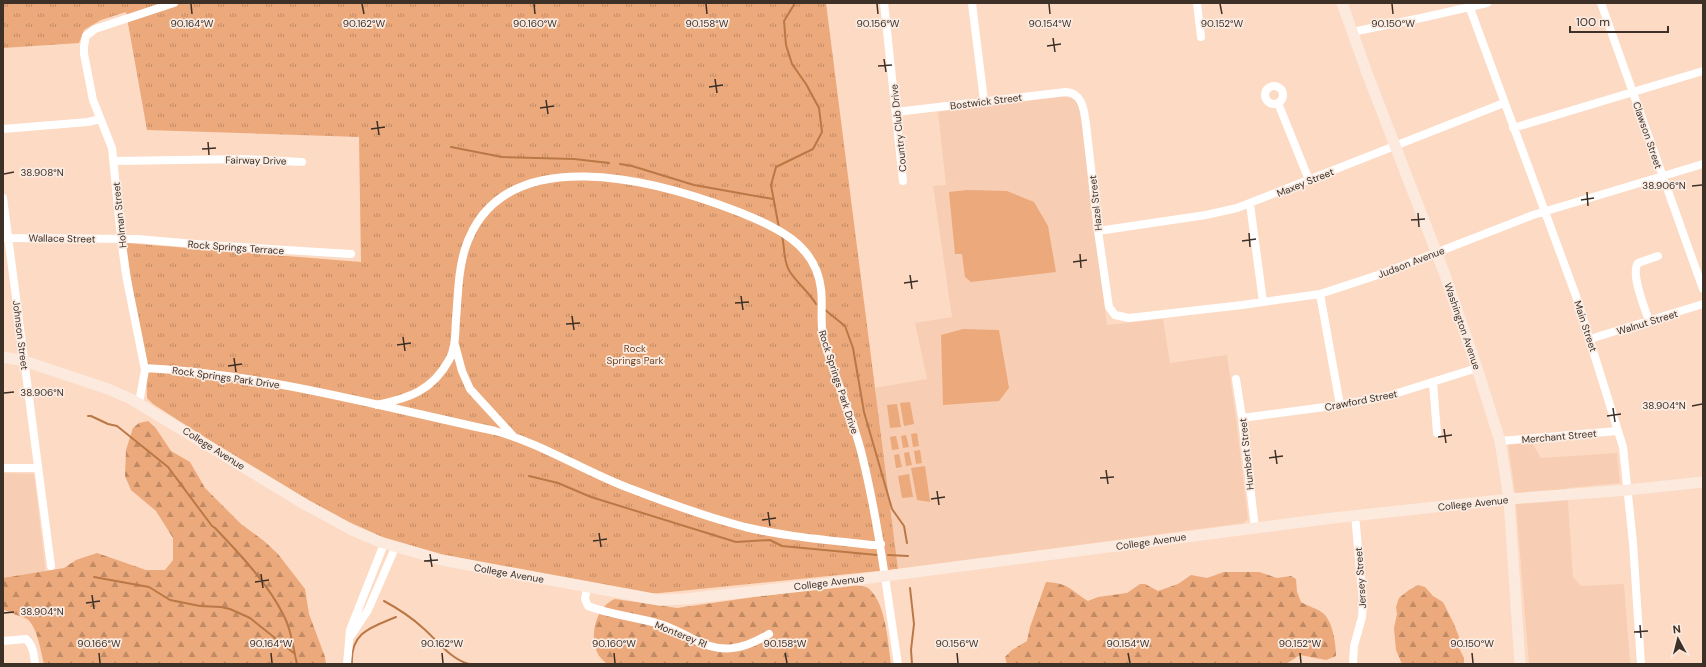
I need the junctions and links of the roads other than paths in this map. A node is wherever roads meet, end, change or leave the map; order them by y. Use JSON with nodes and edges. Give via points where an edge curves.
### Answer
{"nodes":[{"id":1,"x":174,"y":3,"type":"edge"},
{"id":2,"x":884,"y":3,"type":"edge"},
{"id":3,"x":972,"y":3,"type":"edge"},
{"id":4,"x":1197,"y":3,"type":"edge"},
{"id":5,"x":1342,"y":3,"type":"edge"},
{"id":6,"x":1487,"y":3,"type":"edge"},
{"id":7,"x":1601,"y":3,"type":"edge"},
{"id":8,"x":1468,"y":5,"type":"edge"},
{"id":9,"x":1352,"y":32,"type":"junction"},
{"id":10,"x":1201,"y":37,"type":"dead end"},
{"id":11,"x":1703,"y":71,"type":"edge"},
{"id":12,"x":1632,"y":92,"type":"junction"},
{"id":13,"x":1075,"y":94,"type":"joint"},
{"id":14,"x":984,"y":101,"type":"junction"},
{"id":15,"x":1278,"y":103,"type":"dead end"},
{"id":16,"x":1504,"y":103,"type":"junction"},
{"id":17,"x":896,"y":112,"type":"junction"},
{"id":18,"x":100,"y":119,"type":"junction"},
{"id":19,"x":3,"y":128,"type":"edge"},
{"id":20,"x":1513,"y":128,"type":"junction"},
{"id":21,"x":1395,"y":145,"type":"junction"},
{"id":22,"x":114,"y":161,"type":"junction"},
{"id":23,"x":302,"y":162,"type":"dead end"},
{"id":24,"x":1703,"y":164,"type":"edge"},
{"id":25,"x":1662,"y":176,"type":"junction"},
{"id":26,"x":1309,"y":180,"type":"junction"},
{"id":27,"x":903,"y":181,"type":"dead end"},
{"id":28,"x":3,"y":198,"type":"edge"},
{"id":29,"x":1250,"y":204,"type":"junction"},
{"id":30,"x":1545,"y":211,"type":"junction"},
{"id":31,"x":1098,"y":231,"type":"junction"},
{"id":32,"x":6,"y":238,"type":"edge"},
{"id":33,"x":121,"y":238,"type":"junction"},
{"id":34,"x":1436,"y":252,"type":"junction"},
{"id":35,"x":351,"y":254,"type":"dead end"},
{"id":36,"x":1658,"y":256,"type":"dead end"},
{"id":37,"x":1703,"y":289,"type":"edge"},
{"id":38,"x":1320,"y":294,"type":"junction"},
{"id":39,"x":1263,"y":302,"type":"junction"},
{"id":40,"x":1702,"y":307,"type":"edge"},
{"id":41,"x":1112,"y":313,"type":"joint"},
{"id":42,"x":1649,"y":321,"type":"junction"},
{"id":43,"x":1590,"y":339,"type":"junction"},
{"id":44,"x":454,"y":344,"type":"junction"},
{"id":45,"x":3,"y":356,"type":"edge"},
{"id":46,"x":24,"y":361,"type":"junction"},
{"id":47,"x":145,"y":368,"type":"junction"},
{"id":48,"x":1477,"y":368,"type":"junction"},
{"id":49,"x":1236,"y":379,"type":"dead end"},
{"id":50,"x":1432,"y":383,"type":"junction"},
{"id":51,"x":139,"y":403,"type":"junction"},
{"id":52,"x":1340,"y":404,"type":"junction"},
{"id":53,"x":377,"y":405,"type":"junction"},
{"id":54,"x":1242,"y":418,"type":"junction"},
{"id":55,"x":1617,"y":431,"type":"junction"},
{"id":56,"x":1437,"y":434,"type":"dead end"},
{"id":57,"x":514,"y":437,"type":"junction"},
{"id":58,"x":1500,"y":441,"type":"junction"},
{"id":59,"x":3,"y":468,"type":"edge"},
{"id":60,"x":38,"y":468,"type":"junction"},
{"id":61,"x":1703,"y":482,"type":"edge"},
{"id":62,"x":1628,"y":490,"type":"junction"},
{"id":63,"x":1509,"y":499,"type":"junction"},
{"id":64,"x":1355,"y":515,"type":"junction"},
{"id":65,"x":1254,"y":528,"type":"junction"},
{"id":66,"x":880,"y":544,"type":"junction"},
{"id":67,"x":390,"y":546,"type":"junction"},
{"id":68,"x":51,"y":566,"type":"dead end"},
{"id":69,"x":885,"y":576,"type":"junction"},
{"id":70,"x":587,"y":587,"type":"junction"},
{"id":71,"x":769,"y":634,"type":"dead end"},
{"id":72,"x":3,"y":641,"type":"edge"},
{"id":73,"x":35,"y":664,"type":"edge"},
{"id":74,"x":347,"y":664,"type":"edge"},
{"id":75,"x":898,"y":664,"type":"edge"},
{"id":76,"x":1353,"y":664,"type":"edge"},
{"id":77,"x":1520,"y":664,"type":"edge"},
{"id":78,"x":1641,"y":664,"type":"edge"}],
"edges":[{"from":1,"to":18,"type":"street","name":"Holman Street","via":[[107,24],[90,32],[84,40],[84,54],[93,100]]},
{"from":2,"to":17,"type":"street","name":"Country Club Drive"},
{"from":3,"to":14,"type":"street"},
{"from":4,"to":10,"type":"street"},
{"from":5,"to":9,"type":"main road","name":"Washington Avenue"},
{"from":6,"to":8,"type":"street"},
{"from":7,"to":12,"type":"street","name":"Clawson Street"},
{"from":8,"to":9,"type":"street","via":[[1421,18]]},
{"from":8,"to":16,"type":"street","name":"Main Street"},
{"from":9,"to":21,"type":"main road","name":"Washington Avenue"},
{"from":11,"to":12,"type":"street"},
{"from":12,"to":20,"type":"street"},
{"from":12,"to":25,"type":"street","name":"Clawson Street"},
{"from":13,"to":14,"type":"street","name":"Bostwick Street","via":[[1066,92]]},
{"from":13,"to":31,"type":"street","name":"Hazel Street","via":[[1084,107]]},
{"from":14,"to":17,"type":"street","name":"Bostwick Street"},
{"from":15,"to":26,"type":"street"},
{"from":16,"to":20,"type":"street","name":"Main Street"},
{"from":16,"to":21,"type":"street","name":"Maxey Street"},
{"from":17,"to":27,"type":"street","name":"Country Club Drive"},
{"from":18,"to":19,"type":"street"},
{"from":18,"to":22,"type":"street","name":"Holman Street","via":[[109,138]]},
{"from":20,"to":30,"type":"street","name":"Main Street"},
{"from":21,"to":26,"type":"street","name":"Maxey Street"},
{"from":21,"to":34,"type":"main road","name":"Washington Avenue"},
{"from":22,"to":23,"type":"street","name":"Fairway Drive","via":[[243,159]]},
{"from":22,"to":33,"type":"street","name":"Holman Street"},
{"from":24,"to":25,"type":"street","name":"Judson Avenue"},
{"from":25,"to":30,"type":"street","name":"Judson Avenue"},
{"from":25,"to":37,"type":"street","name":"Clawson Street"},
{"from":26,"to":29,"type":"street","name":"Maxey Street"},
{"from":28,"to":32,"type":"street","name":"Johnson Street"},
{"from":29,"to":31,"type":"street","name":"Maxey Street","via":[[1206,215]]},
{"from":29,"to":39,"type":"street"},
{"from":30,"to":34,"type":"street","name":"Judson Avenue"},
{"from":30,"to":43,"type":"street","name":"Main Street"},
{"from":31,"to":41,"type":"street","name":"Hazel Street","via":[[1106,297]]},
{"from":32,"to":33,"type":"street","name":"Wallace Street"},
{"from":32,"to":46,"type":"street","name":"Johnson Street"},
{"from":33,"to":35,"type":"street","name":"Rock Springs Terrace"},
{"from":33,"to":47,"type":"street","name":"Holman Street"},
{"from":34,"to":38,"type":"street","name":"Judson Avenue"},
{"from":34,"to":48,"type":"main road","name":"Washington Avenue"},
{"from":36,"to":42,"type":"street","via":[[1638,263],[1636,268],[1636,280]]},
{"from":38,"to":39,"type":"street","name":"Judson Avenue"},
{"from":38,"to":52,"type":"street"},
{"from":39,"to":41,"type":"street","name":"Judson Avenue","via":[[1146,317],[1123,318]]},
{"from":40,"to":42,"type":"street","name":"Walnut Street"},
{"from":42,"to":43,"type":"street","name":"Walnut Street"},
{"from":43,"to":55,"type":"street","name":"Main Street"},
{"from":44,"to":53,"type":"street","name":"Rock Springs Park Drive","via":[[449,360],[426,387],[405,399]]},
{"from":44,"to":57,"type":"street","name":"Rock Springs Park Drive","via":[[470,389]]},
{"from":44,"to":66,"type":"street","name":"Rock Springs Park Drive","via":[[462,264],[470,234],[486,210],[520,187],[563,176],[613,179],[698,198],[769,224],[799,245],[811,258],[818,273],[823,337],[862,454]]},
{"from":45,"to":46,"type":"main road","name":"College Avenue"},
{"from":46,"to":51,"type":"main road","name":"College Avenue","via":[[108,389]]},
{"from":46,"to":60,"type":"street","name":"Johnson Street"},
{"from":47,"to":51,"type":"street","name":"Holman Street"},
{"from":47,"to":53,"type":"street","name":"Rock Springs Park Drive","via":[[233,376]]},
{"from":48,"to":50,"type":"street","name":"Crawford Street"},
{"from":48,"to":58,"type":"main road","name":"Washington Avenue"},
{"from":49,"to":54,"type":"street","name":"Humbert Street"},
{"from":50,"to":52,"type":"street","name":"Crawford Street","via":[[1388,396]]},
{"from":50,"to":56,"type":"street"},
{"from":51,"to":67,"type":"main road","name":"College Avenue","via":[[300,502],[352,530]]},
{"from":52,"to":54,"type":"street","name":"Crawford Street"},
{"from":53,"to":57,"type":"street","name":"Rock Springs Park Drive"},
{"from":54,"to":65,"type":"street","name":"Humbert Street"},
{"from":55,"to":58,"type":"street","name":"Merchant Street"},
{"from":55,"to":62,"type":"street","name":"Main Street","via":[[1624,451]]},
{"from":57,"to":66,"type":"street","name":"Rock Springs Park Drive","via":[[620,484],[716,519],[799,537]]},
{"from":58,"to":63,"type":"main road","name":"Washington Avenue"},
{"from":59,"to":60,"type":"street"},
{"from":60,"to":68,"type":"street","name":"Johnson Street"},
{"from":61,"to":62,"type":"main road","name":"College Avenue"},
{"from":62,"to":63,"type":"main road","name":"College Avenue"},
{"from":62,"to":78,"type":"street","name":"Main Street"},
{"from":63,"to":64,"type":"main road","name":"College Avenue"},
{"from":63,"to":77,"type":"main road","name":"Washington Avenue"},
{"from":64,"to":65,"type":"main road","name":"College Avenue"},
{"from":64,"to":76,"type":"street","name":"Jersey Street","via":[[1363,602]]},
{"from":65,"to":69,"type":"main road","name":"College Avenue"},
{"from":66,"to":69,"type":"street","name":"Rock Springs Park Drive"},
{"from":67,"to":70,"type":"main road","name":"College Avenue","via":[[450,562]]},
{"from":67,"to":74,"type":"street","via":[[353,621],[346,653]]},
{"from":69,"to":70,"type":"main road","name":"College Avenue","via":[[666,600]]},
{"from":69,"to":75,"type":"street","name":"Rock Springs Park Drive"},
{"from":70,"to":71,"type":"street","name":"Monterey Rl","via":[[585,599],[588,606],[666,626],[715,648],[738,648],[752,644]]},
{"from":72,"to":73,"type":"street","via":[[29,641]]}]}
